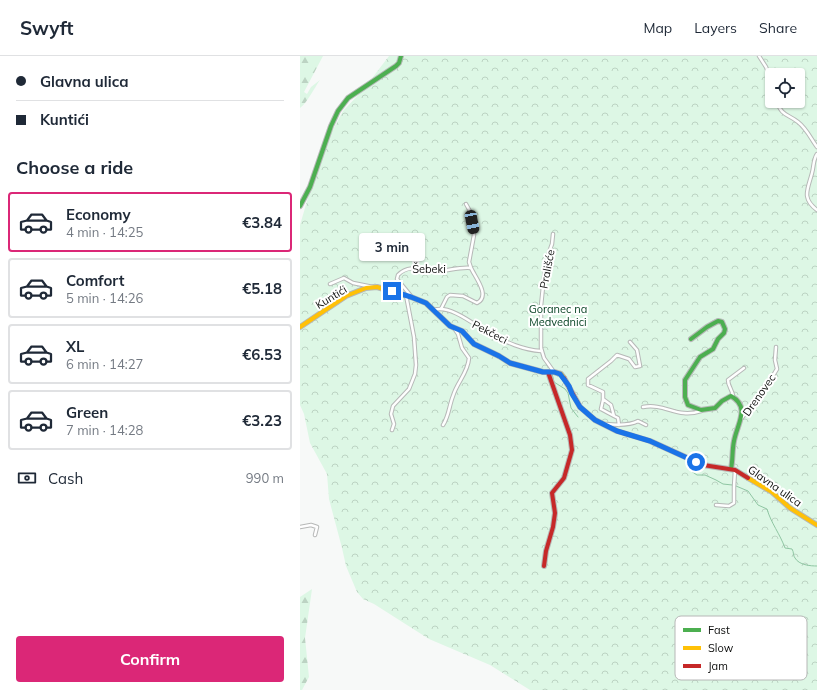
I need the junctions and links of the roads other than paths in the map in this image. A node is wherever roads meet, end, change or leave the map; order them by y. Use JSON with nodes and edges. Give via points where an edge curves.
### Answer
{"nodes":[{"id":1,"x":401,"y":56,"type":"edge"},
{"id":2,"x":759,"y":56,"type":"edge"},
{"id":3,"x":766,"y":68,"type":"edge"},
{"id":4,"x":780,"y":108,"type":"edge"},
{"id":5,"x":817,"y":147,"type":"edge"},
{"id":6,"x":817,"y":154,"type":"edge"},
{"id":7,"x":466,"y":204,"type":"dead end"},
{"id":8,"x":300,"y":206,"type":"edge"},
{"id":9,"x":817,"y":210,"type":"edge"},
{"id":10,"x":553,"y":234,"type":"dead end"},
{"id":11,"x":470,"y":268,"type":"junction"},
{"id":12,"x":330,"y":284,"type":"dead end"},
{"id":13,"x":374,"y":288,"type":"junction"},
{"id":14,"x":406,"y":295,"type":"junction"},
{"id":15,"x":411,"y":297,"type":"junction"},
{"id":16,"x":441,"y":309,"type":"junction"},
{"id":17,"x":434,"y":310,"type":"junction"},
{"id":18,"x":300,"y":328,"type":"edge"},
{"id":19,"x":454,"y":328,"type":"junction"},
{"id":20,"x":691,"y":339,"type":"dead end"},
{"id":21,"x":630,"y":342,"type":"dead end"},
{"id":22,"x":776,"y":347,"type":"dead end"},
{"id":23,"x":541,"y":351,"type":"junction"},
{"id":24,"x":744,"y":368,"type":"dead end"},
{"id":25,"x":552,"y":372,"type":"junction"},
{"id":26,"x":733,"y":396,"type":"junction"},
{"id":27,"x":604,"y":399,"type":"junction"},
{"id":28,"x":643,"y":407,"type":"dead end"},
{"id":29,"x":701,"y":410,"type":"junction"},
{"id":30,"x":614,"y":416,"type":"junction"},
{"id":31,"x":742,"y":419,"type":"junction"},
{"id":32,"x":604,"y":424,"type":"junction"},
{"id":33,"x":443,"y":425,"type":"dead end"},
{"id":34,"x":619,"y":425,"type":"junction"},
{"id":35,"x":646,"y":425,"type":"dead end"},
{"id":36,"x":392,"y":430,"type":"dead end"},
{"id":37,"x":733,"y":469,"type":"junction"},
{"id":38,"x":716,"y":505,"type":"dead end"},
{"id":39,"x":817,"y":525,"type":"edge"},
{"id":40,"x":300,"y":527,"type":"edge"},
{"id":41,"x":315,"y":535,"type":"dead end"},
{"id":42,"x":544,"y":566,"type":"dead end"}],
"edges":[{"from":1,"to":8,"type":"street","via":[[396,66],[348,98],[338,111],[310,187]]},
{"from":2,"to":3,"type":"street"},
{"from":4,"to":5,"type":"street","via":[[783,114],[798,122],[808,132]]},
{"from":6,"to":9,"type":"street","via":[[807,195],[810,204]]},
{"from":7,"to":11,"type":"street","via":[[474,235]]},
{"from":10,"to":23,"type":"street","name":"Prališće","via":[[544,277]]},
{"from":11,"to":15,"type":"street","name":"Šebeki","via":[[440,271],[407,268],[398,274],[397,279]]},
{"from":11,"to":16,"type":"street","name":"Pekčeci","via":[[482,291],[482,300],[477,302],[463,296],[450,295]]},
{"from":12,"to":13,"type":"street","name":"Kuntići","via":[[343,277]]},
{"from":13,"to":14,"type":"street","name":"Kuntići"},
{"from":13,"to":18,"type":"street","name":"Kuntići","via":[[345,297]]},
{"from":14,"to":15,"type":"street","name":"Kuntići"},
{"from":14,"to":36,"type":"street","via":[[416,365],[409,389],[393,406]]},
{"from":15,"to":17,"type":"street","via":[[426,303]]},
{"from":16,"to":17,"type":"street","name":"Pekčeci"},
{"from":16,"to":23,"type":"street","name":"Pekčeci","via":[[460,315],[504,340]]},
{"from":17,"to":19,"type":"street"},
{"from":19,"to":25,"type":"street","via":[[462,331],[474,344],[510,363]]},
{"from":19,"to":33,"type":"street","via":[[469,358]]},
{"from":20,"to":29,"type":"street","via":[[718,321],[722,322],[725,329],[713,350],[700,357],[685,378],[686,403]]},
{"from":21,"to":27,"type":"street","via":[[637,350],[640,366],[635,367],[629,359],[617,355],[588,379],[588,385],[603,392]]},
{"from":22,"to":31,"type":"street","name":"Drenovec","via":[[777,369]]},
{"from":23,"to":25,"type":"street"},
{"from":24,"to":26,"type":"street","via":[[728,380]]},
{"from":25,"to":32,"type":"street","name":"Glavna ulica","via":[[565,379],[580,407]]},
{"from":25,"to":42,"type":"street","via":[[555,396],[570,435],[572,454],[564,478],[552,494],[556,513]]},
{"from":26,"to":29,"type":"street","via":[[715,408]]},
{"from":26,"to":31,"type":"street","via":[[741,406]]},
{"from":27,"to":30,"type":"street","via":[[611,405]]},
{"from":27,"to":30,"type":"street","via":[[601,409]]},
{"from":28,"to":29,"type":"street","via":[[658,406],[690,414]]},
{"from":30,"to":34,"type":"street","via":[[618,418]]},
{"from":31,"to":37,"type":"street","via":[[734,440]]},
{"from":32,"to":34,"type":"street"},
{"from":32,"to":37,"type":"street","name":"Glavna ulica","via":[[703,465]]},
{"from":34,"to":35,"type":"street","via":[[638,421]]},
{"from":37,"to":38,"type":"street","via":[[734,503],[729,506]]},
{"from":37,"to":39,"type":"street","name":"Glavna ulica","via":[[772,492],[790,508]]},
{"from":40,"to":41,"type":"street","via":[[316,527]]}]}
